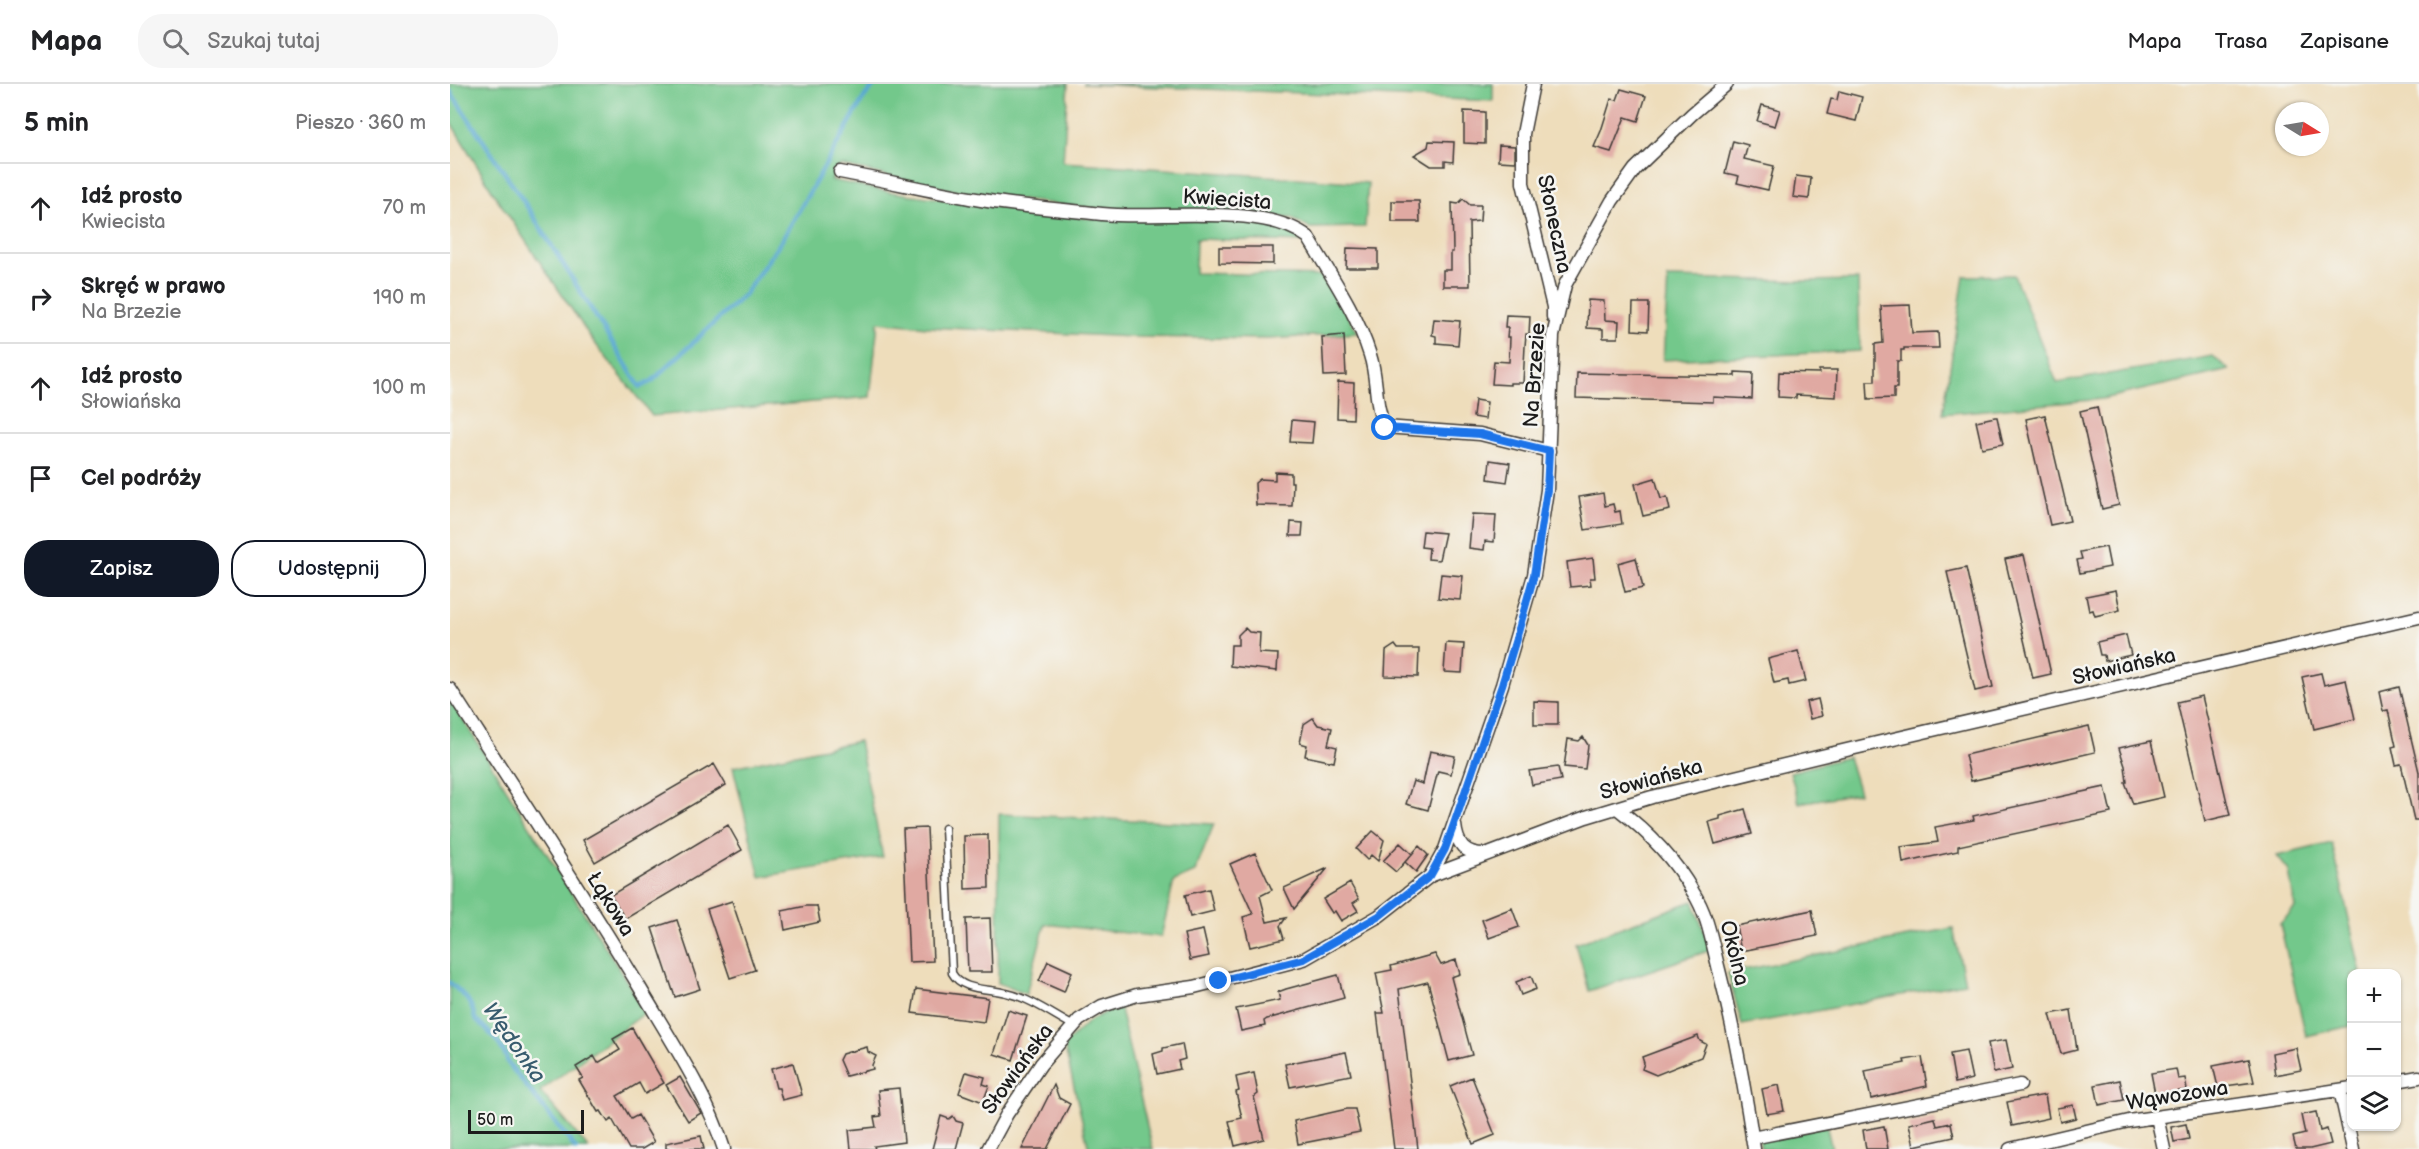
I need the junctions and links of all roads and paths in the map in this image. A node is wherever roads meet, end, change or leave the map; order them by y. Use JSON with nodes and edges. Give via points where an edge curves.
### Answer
{"nodes":[{"id":1,"x":1533,"y":84,"type":"edge"},
{"id":2,"x":1727,"y":84,"type":"edge"},
{"id":3,"x":840,"y":172,"type":"dead end"},
{"id":4,"x":1553,"y":336,"type":"junction"},
{"id":5,"x":1549,"y":451,"type":"junction"},
{"id":6,"x":2419,"y":616,"type":"edge"},
{"id":7,"x":450,"y":689,"type":"edge"},
{"id":8,"x":1617,"y":807,"type":"junction"},
{"id":9,"x":1454,"y":824,"type":"junction"},
{"id":10,"x":945,"y":828,"type":"dead end"},
{"id":11,"x":1490,"y":854,"type":"junction"},
{"id":12,"x":1430,"y":876,"type":"junction"},
{"id":13,"x":1074,"y":1026,"type":"junction"},
{"id":14,"x":2419,"y":1077,"type":"edge"},
{"id":15,"x":2401,"y":1080,"type":"edge"},
{"id":16,"x":2020,"y":1085,"type":"dead end"},
{"id":17,"x":2346,"y":1089,"type":"edge"},
{"id":18,"x":2157,"y":1118,"type":"junction"},
{"id":19,"x":2054,"y":1143,"type":"edge"},
{"id":20,"x":1753,"y":1144,"type":"edge"},
{"id":21,"x":724,"y":1149,"type":"edge"},
{"id":22,"x":988,"y":1149,"type":"edge"},
{"id":23,"x":2010,"y":1149,"type":"edge"},
{"id":24,"x":2164,"y":1149,"type":"edge"},
{"id":25,"x":2353,"y":1149,"type":"edge"}],
"edges":[{"from":1,"to":4,"type":"street","name":"Słoneczna","via":[[1523,134],[1523,183],[1553,307]]},
{"from":2,"to":4,"type":"street","name":"Na Brzezie","via":[[1649,154],[1612,201],[1565,285]]},
{"from":3,"to":5,"type":"street","name":"Kwiecista","via":[[972,198],[1106,214],[1270,220],[1295,227],[1308,237],[1364,337],[1385,428],[1480,434]]},
{"from":4,"to":5,"type":"street","name":"Na Brzezie"},
{"from":5,"to":9,"type":"street","name":"Na Brzezie","via":[[1534,575],[1502,685]]},
{"from":6,"to":8,"type":"street","name":"Słowiańska"},
{"from":7,"to":21,"type":"street","name":"Łąkowa","via":[[647,1000],[697,1087]]},
{"from":8,"to":11,"type":"street","name":"Słowiańska"},
{"from":8,"to":20,"type":"street","name":"Okólna","via":[[1665,853],[1693,891],[1705,916],[1729,1010]]},
{"from":9,"to":11,"type":"street","via":[[1456,839],[1465,848],[1476,854]]},
{"from":9,"to":12,"type":"street","name":"Na Brzezie"},
{"from":10,"to":13,"type":"lane","via":[[952,973],[957,982],[1008,993]]},
{"from":11,"to":12,"type":"street","name":"Słowiańska"},
{"from":12,"to":13,"type":"street","name":"Słowiańska","via":[[1379,916],[1304,959],[1194,987],[1137,995],[1102,1006]]},
{"from":13,"to":22,"type":"street","name":"Słowiańska","via":[[1041,1064]]},
{"from":14,"to":15,"type":"street"},
{"from":16,"to":20,"type":"street","name":"Okólna"},
{"from":17,"to":18,"type":"street","name":"Wąwozowa"},
{"from":17,"to":25,"type":"street"},
{"from":18,"to":19,"type":"street","name":"Wąwozowa","via":[[2129,1121]]},
{"from":18,"to":24,"type":"street"},
{"from":19,"to":23,"type":"street","name":"Wąwozowa"}]}
